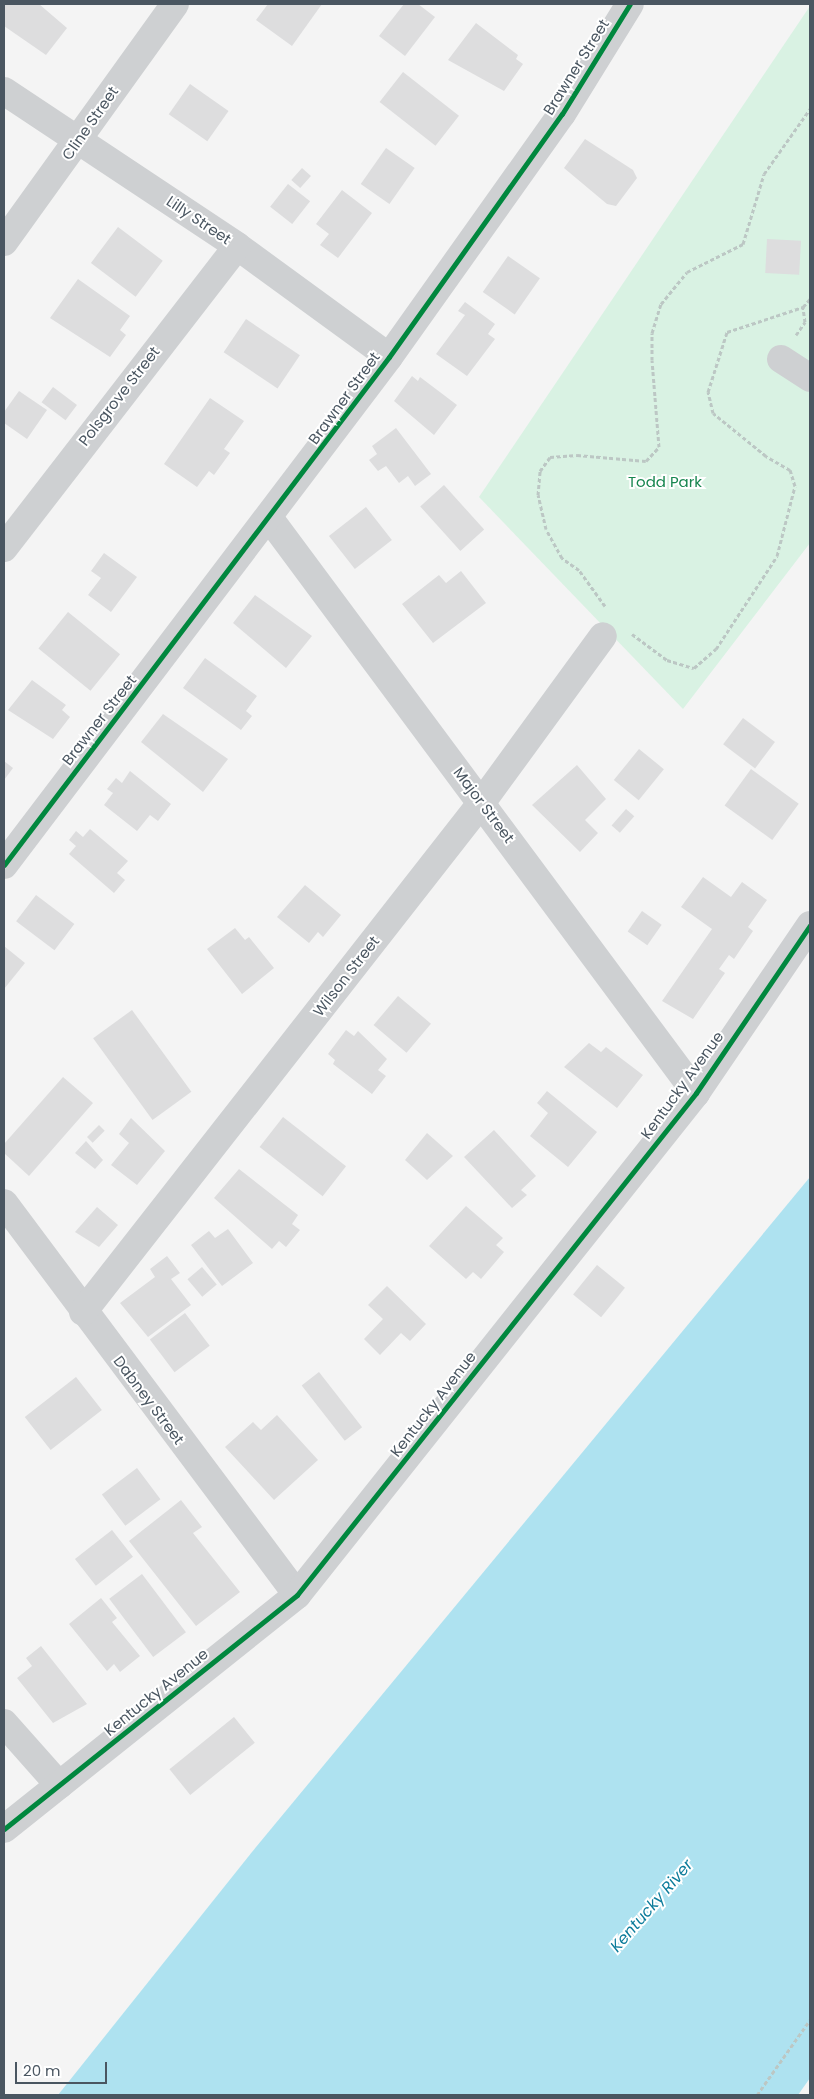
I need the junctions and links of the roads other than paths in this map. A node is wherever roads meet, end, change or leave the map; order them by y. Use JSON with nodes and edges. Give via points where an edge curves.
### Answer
{"nodes":[{"id":1,"x":175,"y":4,"type":"edge"},
{"id":2,"x":630,"y":4,"type":"edge"},
{"id":3,"x":4,"y":91,"type":"edge"},
{"id":4,"x":77,"y":142,"type":"junction"},
{"id":5,"x":4,"y":242,"type":"edge"},
{"id":6,"x":237,"y":246,"type":"junction"},
{"id":7,"x":389,"y":357,"type":"junction"},
{"id":8,"x":781,"y":359,"type":"dead end"},
{"id":9,"x":810,"y":378,"type":"edge"},
{"id":10,"x":270,"y":519,"type":"junction"},
{"id":11,"x":4,"y":548,"type":"edge"},
{"id":12,"x":612,"y":626,"type":"road end"},
{"id":13,"x":482,"y":802,"type":"junction"},
{"id":14,"x":4,"y":864,"type":"edge"},
{"id":15,"x":810,"y":925,"type":"edge"},
{"id":16,"x":696,"y":1093,"type":"junction"},
{"id":17,"x":8,"y":1218,"type":"edge"},
{"id":18,"x":83,"y":1312,"type":"junction"},
{"id":19,"x":297,"y":1595,"type":"junction"},
{"id":20,"x":4,"y":1723,"type":"edge"},
{"id":21,"x":59,"y":1785,"type":"junction"},
{"id":22,"x":4,"y":1829,"type":"edge"}],
"edges":[{"from":1,"to":4,"type":"street","name":"Cline Street"},
{"from":2,"to":7,"type":"street","name":"Brawner Street","via":[[562,114]]},
{"from":3,"to":4,"type":"street","name":"Lilly Street"},
{"from":4,"to":5,"type":"street","name":"Cline Street"},
{"from":4,"to":6,"type":"street","name":"Lilly Street"},
{"from":6,"to":7,"type":"street","name":"Lilly Street"},
{"from":6,"to":11,"type":"street","name":"Polsgrove Street"},
{"from":7,"to":10,"type":"street","name":"Brawner Street"},
{"from":8,"to":9,"type":"street"},
{"from":10,"to":13,"type":"street","name":"Major Street"},
{"from":10,"to":14,"type":"street","name":"Brawner Street"},
{"from":12,"to":13,"type":"street","name":"Wilson Street"},
{"from":13,"to":16,"type":"street","name":"Major Street"},
{"from":13,"to":18,"type":"street","name":"Wilson Street"},
{"from":15,"to":16,"type":"street","name":"Kentucky Avenue"},
{"from":16,"to":19,"type":"street","name":"Kentucky Avenue"},
{"from":17,"to":18,"type":"street","name":"Dabney Street"},
{"from":18,"to":19,"type":"street","name":"Dabney Street"},
{"from":19,"to":21,"type":"street","name":"Kentucky Avenue"},
{"from":20,"to":21,"type":"street"},
{"from":21,"to":22,"type":"street","name":"Kentucky Avenue"}]}
